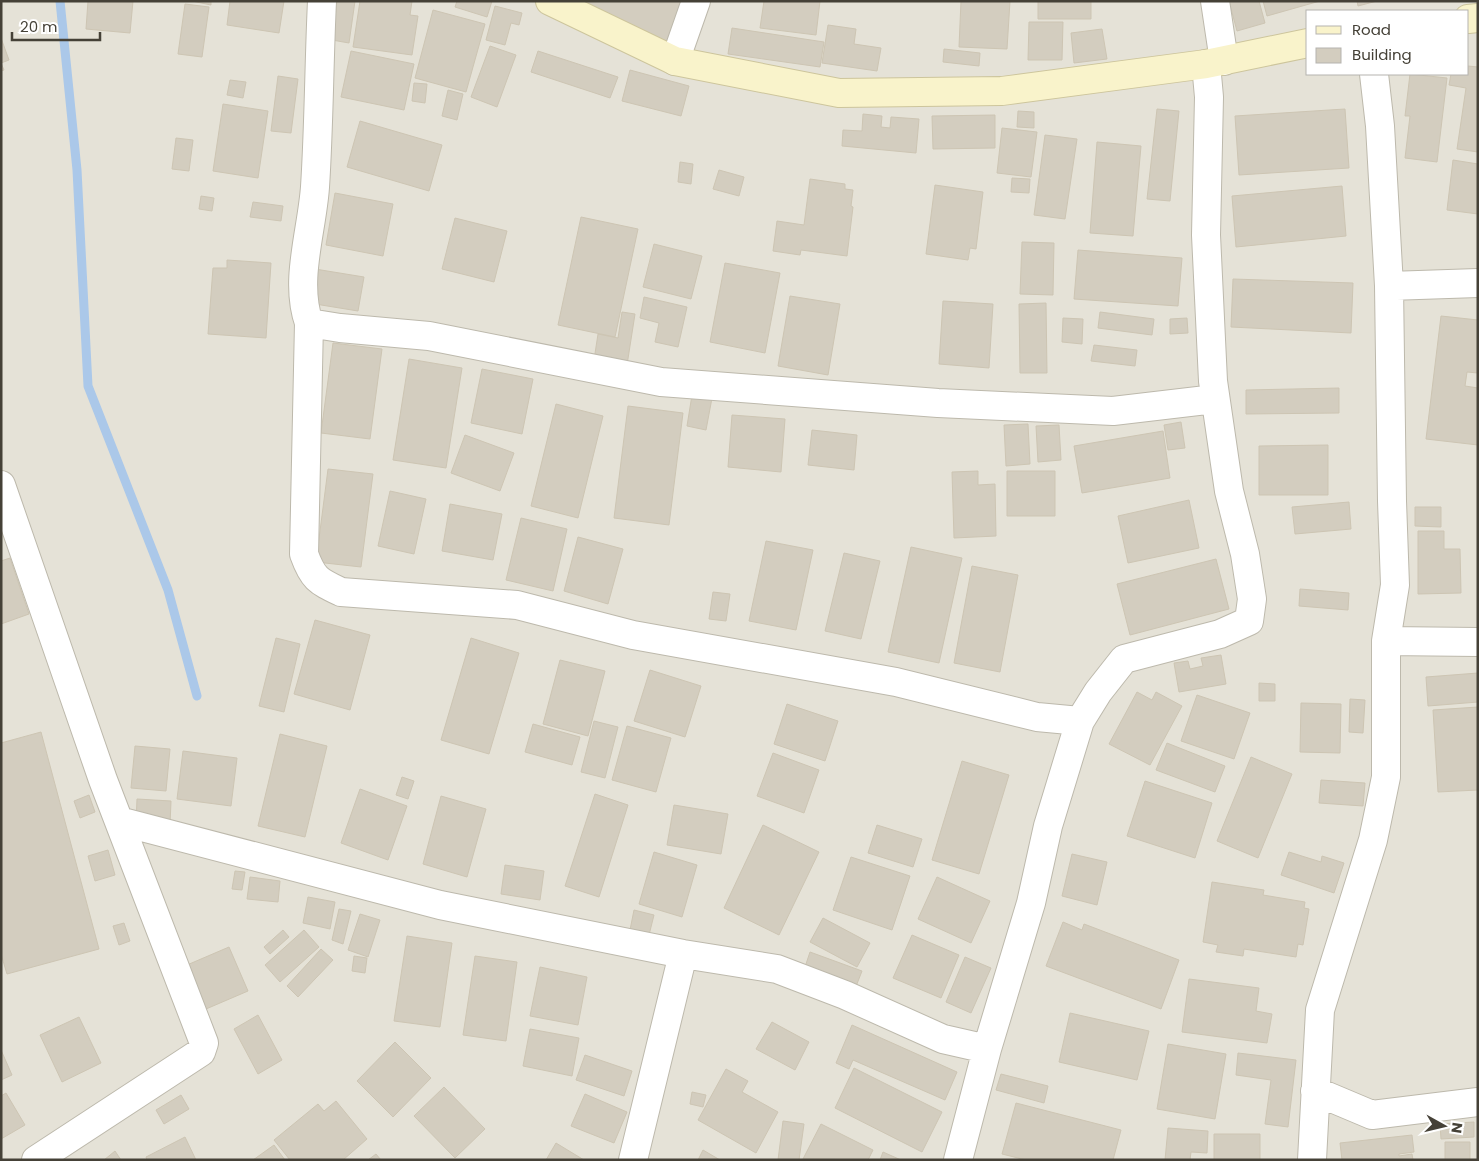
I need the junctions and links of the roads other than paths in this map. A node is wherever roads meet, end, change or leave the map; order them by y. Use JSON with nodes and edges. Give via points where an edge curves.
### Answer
{"nodes":[{"id":1,"x":322,"y":1,"type":"edge"},
{"id":2,"x":550,"y":1,"type":"edge"},
{"id":3,"x":696,"y":1,"type":"edge"},
{"id":4,"x":1215,"y":1,"type":"edge"},
{"id":5,"x":1306,"y":43,"type":"edge"},
{"id":6,"x":675,"y":61,"type":"junction"},
{"id":7,"x":1215,"y":62,"type":"junction"},
{"id":8,"x":1374,"y":75,"type":"edge"},
{"id":9,"x":1478,"y":284,"type":"edge"},
{"id":10,"x":1389,"y":286,"type":"junction"},
{"id":11,"x":309,"y":323,"type":"junction"},
{"id":12,"x":1215,"y":399,"type":"junction"},
{"id":13,"x":1,"y":485,"type":"edge"},
{"id":14,"x":1386,"y":641,"type":"junction"},
{"id":15,"x":1478,"y":642,"type":"edge"},
{"id":16,"x":1080,"y":721,"type":"junction"},
{"id":17,"x":119,"y":821,"type":"junction"},
{"id":18,"x":683,"y":954,"type":"junction"},
{"id":19,"x":987,"y":1049,"type":"junction"},
{"id":20,"x":1315,"y":1091,"type":"junction"},
{"id":21,"x":1478,"y":1102,"type":"edge"},
{"id":22,"x":36,"y":1160,"type":"edge"},
{"id":23,"x":634,"y":1160,"type":"edge"},
{"id":24,"x":958,"y":1160,"type":"edge"},
{"id":25,"x":1312,"y":1160,"type":"edge"}],
"edges":[{"from":1,"to":11,"type":"street","via":[[314,189],[303,306]]},
{"from":2,"to":6,"type":"street"},
{"from":3,"to":6,"type":"street"},
{"from":4,"to":7,"type":"street"},
{"from":5,"to":7,"type":"street"},
{"from":6,"to":7,"type":"street","via":[[839,93],[1002,91]]},
{"from":7,"to":12,"type":"street","via":[[1209,97],[1206,235]]},
{"from":8,"to":10,"type":"street"},
{"from":9,"to":10,"type":"street"},
{"from":10,"to":14,"type":"street","via":[[1395,586]]},
{"from":11,"to":12,"type":"street","via":[[429,336],[661,382],[938,403],[1113,411]]},
{"from":11,"to":16,"type":"street","via":[[304,554],[312,574],[320,582],[341,592],[517,605],[633,635],[896,682],[1037,717]]},
{"from":12,"to":16,"type":"street","via":[[1229,491],[1251,590],[1249,620],[1220,634],[1124,660]]},
{"from":13,"to":17,"type":"street"},
{"from":14,"to":15,"type":"street"},
{"from":14,"to":20,"type":"street","via":[[1386,777],[1373,840],[1320,1010]]},
{"from":16,"to":19,"type":"street","via":[[1048,826],[1031,903]]},
{"from":17,"to":18,"type":"street","via":[[440,905]]},
{"from":17,"to":22,"type":"street","via":[[204,1043],[201,1052]]},
{"from":18,"to":19,"type":"street","via":[[778,969],[845,994],[943,1038]]},
{"from":18,"to":23,"type":"street"},
{"from":19,"to":24,"type":"street"},
{"from":20,"to":21,"type":"street","via":[[1372,1115]]},
{"from":20,"to":25,"type":"street"}]}
